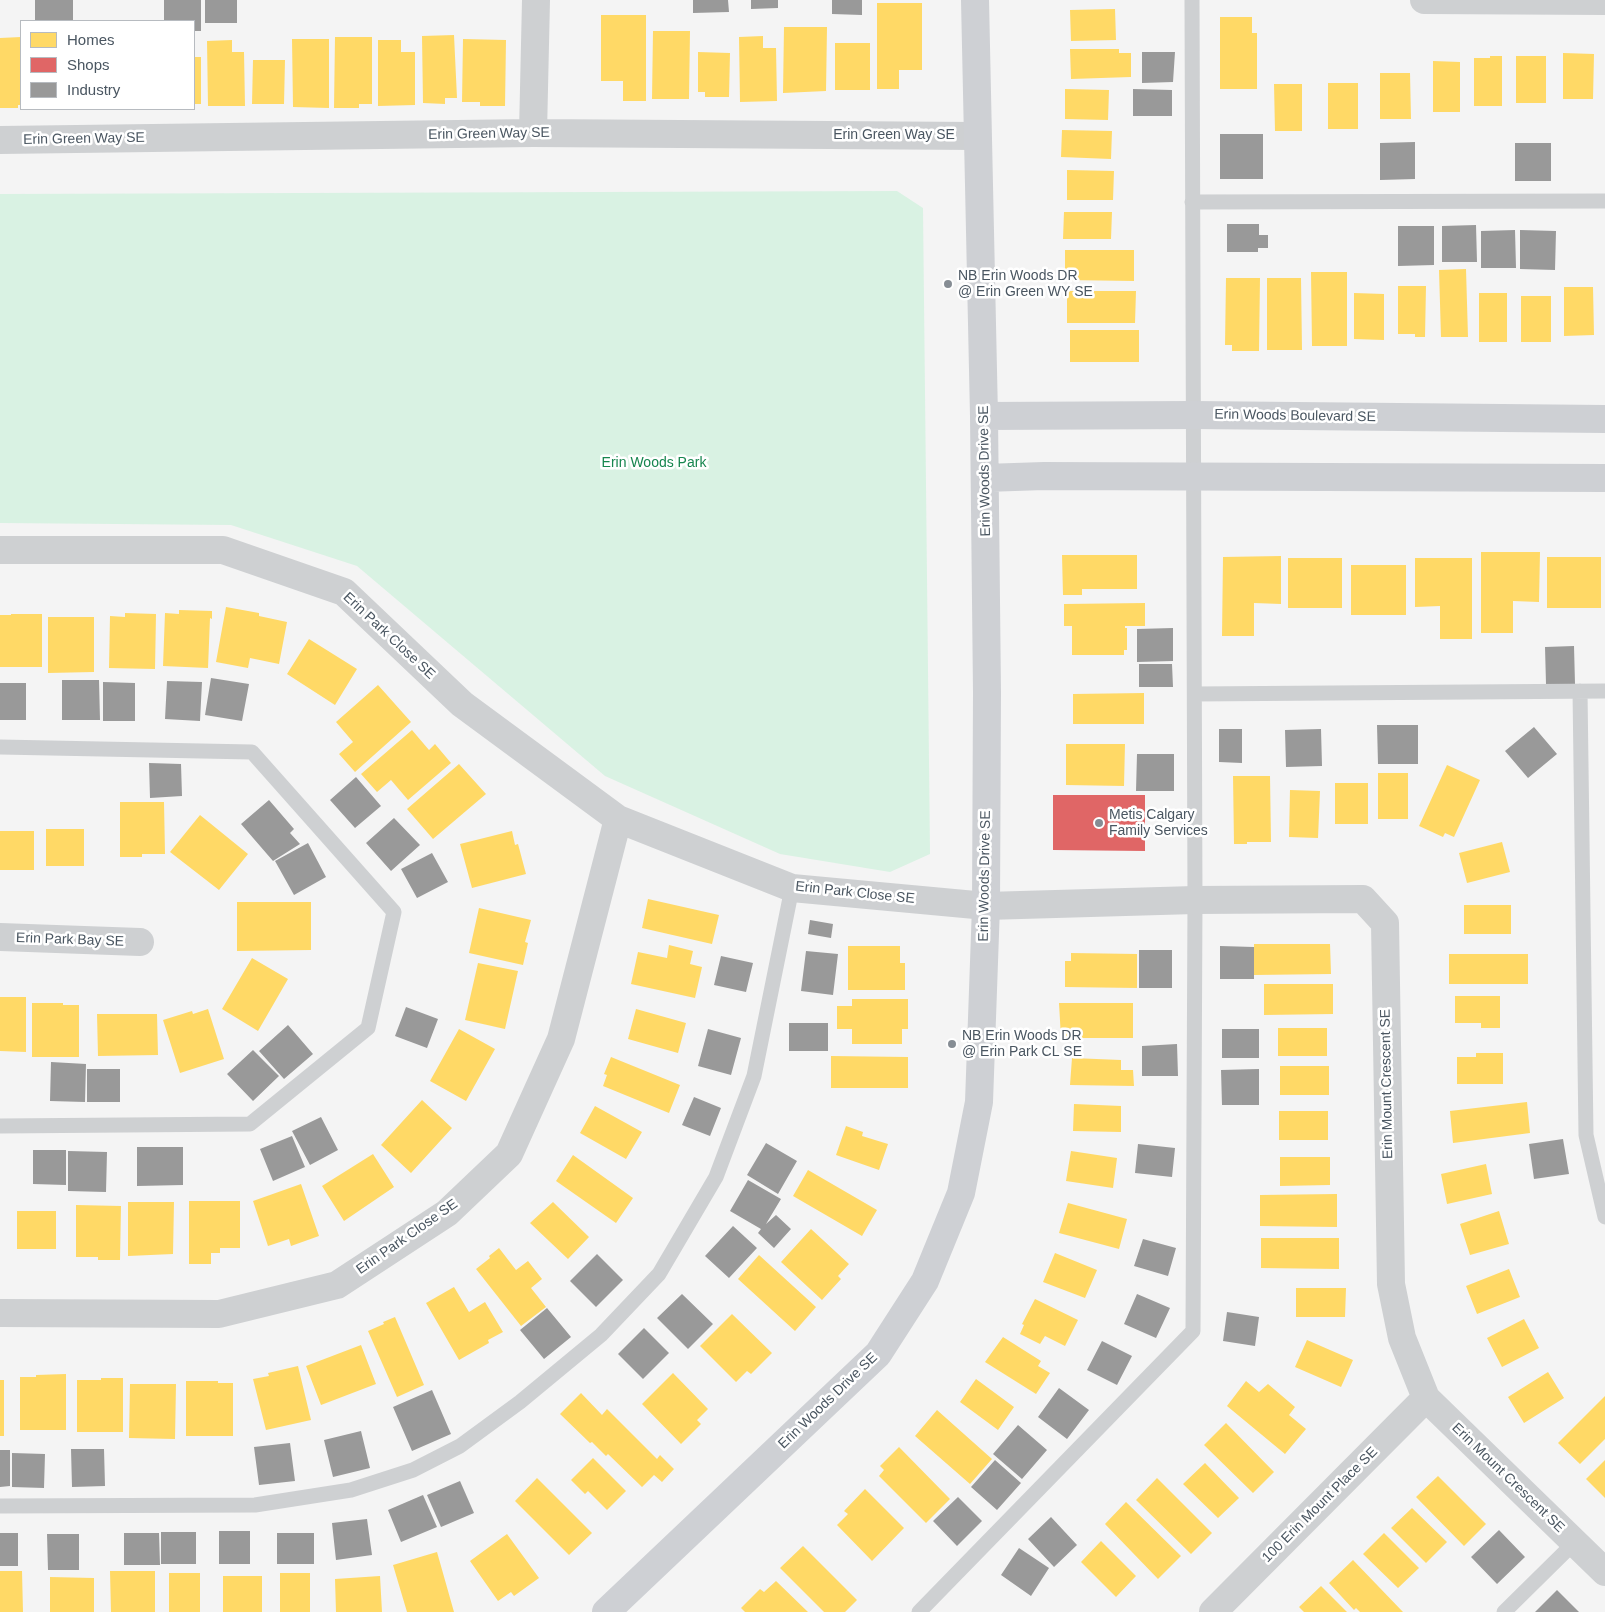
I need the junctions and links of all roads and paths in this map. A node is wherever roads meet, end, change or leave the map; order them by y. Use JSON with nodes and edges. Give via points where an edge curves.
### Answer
{"nodes":[{"id":1,"x":536,"y":0,"type":"edge"},
{"id":2,"x":975,"y":0,"type":"edge"},
{"id":3,"x":1192,"y":0,"type":"edge"},
{"id":4,"x":1424,"y":0,"type":"edge"},
{"id":5,"x":1605,"y":1,"type":"edge"},
{"id":6,"x":533,"y":133,"type":"junction"},
{"id":7,"x":977,"y":136,"type":"junction"},
{"id":8,"x":0,"y":140,"type":"edge"},
{"id":9,"x":1605,"y":201,"type":"edge"},
{"id":10,"x":1192,"y":202,"type":"junction"},
{"id":11,"x":1193,"y":415,"type":"junction"},
{"id":12,"x":984,"y":416,"type":"junction"},
{"id":13,"x":1605,"y":419,"type":"edge"},
{"id":14,"x":1194,"y":477,"type":"junction"},
{"id":15,"x":985,"y":478,"type":"junction"},
{"id":16,"x":1605,"y":478,"type":"edge"},
{"id":17,"x":0,"y":550,"type":"edge"},
{"id":18,"x":1580,"y":690,"type":"junction"},
{"id":19,"x":1605,"y":691,"type":"edge"},
{"id":20,"x":1195,"y":694,"type":"junction"},
{"id":21,"x":0,"y":747,"type":"edge"},
{"id":22,"x":618,"y":819,"type":"junction"},
{"id":23,"x":792,"y":888,"type":"junction"},
{"id":24,"x":1196,"y":900,"type":"junction"},
{"id":25,"x":986,"y":906,"type":"junction"},
{"id":26,"x":0,"y":937,"type":"edge"},
{"id":27,"x":140,"y":942,"type":"dead end"},
{"id":28,"x":0,"y":1126,"type":"edge"},
{"id":29,"x":1605,"y":1217,"type":"edge"},
{"id":30,"x":0,"y":1313,"type":"edge"},
{"id":31,"x":1426,"y":1398,"type":"junction"},
{"id":32,"x":0,"y":1506,"type":"edge"},
{"id":33,"x":1575,"y":1542,"type":"junction"},
{"id":34,"x":1605,"y":1572,"type":"edge"},
{"id":35,"x":606,"y":1612,"type":"edge"},
{"id":36,"x":919,"y":1612,"type":"edge"},
{"id":37,"x":1213,"y":1612,"type":"edge"},
{"id":38,"x":1504,"y":1612,"type":"edge"}],
"edges":[{"from":1,"to":6,"type":"street"},
{"from":2,"to":7,"type":"street","name":"Erin Woods Drive SE"},
{"from":3,"to":10,"type":"lane"},
{"from":4,"to":5,"type":"street"},
{"from":6,"to":7,"type":"street","name":"Erin Green Way SE"},
{"from":6,"to":8,"type":"street","name":"Erin Green Way SE"},
{"from":7,"to":12,"type":"street","name":"Erin Woods Drive SE"},
{"from":9,"to":10,"type":"lane"},
{"from":10,"to":11,"type":"lane"},
{"from":11,"to":12,"type":"street","name":"Erin Woods Boulevard SE"},
{"from":11,"to":13,"type":"street","name":"Erin Woods Boulevard SE"},
{"from":11,"to":14,"type":"lane"},
{"from":12,"to":15,"type":"street","name":"Erin Woods Drive SE"},
{"from":14,"to":15,"type":"street"},
{"from":14,"to":16,"type":"street"},
{"from":14,"to":20,"type":"lane"},
{"from":15,"to":25,"type":"street","name":"Erin Woods Drive SE"},
{"from":17,"to":22,"type":"street","name":"Erin Park Close SE","via":[[223,550],[344,592],[462,704]]},
{"from":18,"to":19,"type":"lane"},
{"from":18,"to":20,"type":"lane"},
{"from":18,"to":29,"type":"lane","via":[[1586,1134]]},
{"from":20,"to":24,"type":"lane"},
{"from":21,"to":28,"type":"lane","via":[[252,752],[394,912],[368,1028],[250,1124]]},
{"from":22,"to":23,"type":"street","name":"Erin Park Close SE"},
{"from":22,"to":30,"type":"street","name":"Erin Park Close SE","via":[[561,1039],[509,1154],[447,1213],[337,1285],[219,1314]]},
{"from":23,"to":25,"type":"street","name":"Erin Park Close SE"},
{"from":23,"to":32,"type":"lane","via":[[754,1076],[716,1177],[659,1274],[601,1335],[520,1402],[460,1446],[413,1470],[351,1490],[255,1505]]},
{"from":24,"to":25,"type":"street","name":"Erin Mount Crescent SE"},
{"from":24,"to":31,"type":"street","name":"Erin Mount Crescent SE","via":[[1363,899],[1385,923],[1391,1284],[1402,1338]]},
{"from":24,"to":36,"type":"lane","via":[[1192,1330]]},
{"from":25,"to":35,"type":"street","name":"Erin Woods Drive SE","via":[[979,1102],[962,1193],[925,1281],[878,1354]]},
{"from":26,"to":27,"type":"street","name":"Erin Park Bay SE"},
{"from":31,"to":33,"type":"street","name":"Erin Mount Crescent SE"},
{"from":31,"to":37,"type":"street","name":"100 Erin Mount Place SE"},
{"from":33,"to":34,"type":"street","name":"Erin Mount Crescent SE"},
{"from":33,"to":38,"type":"lane"}]}
